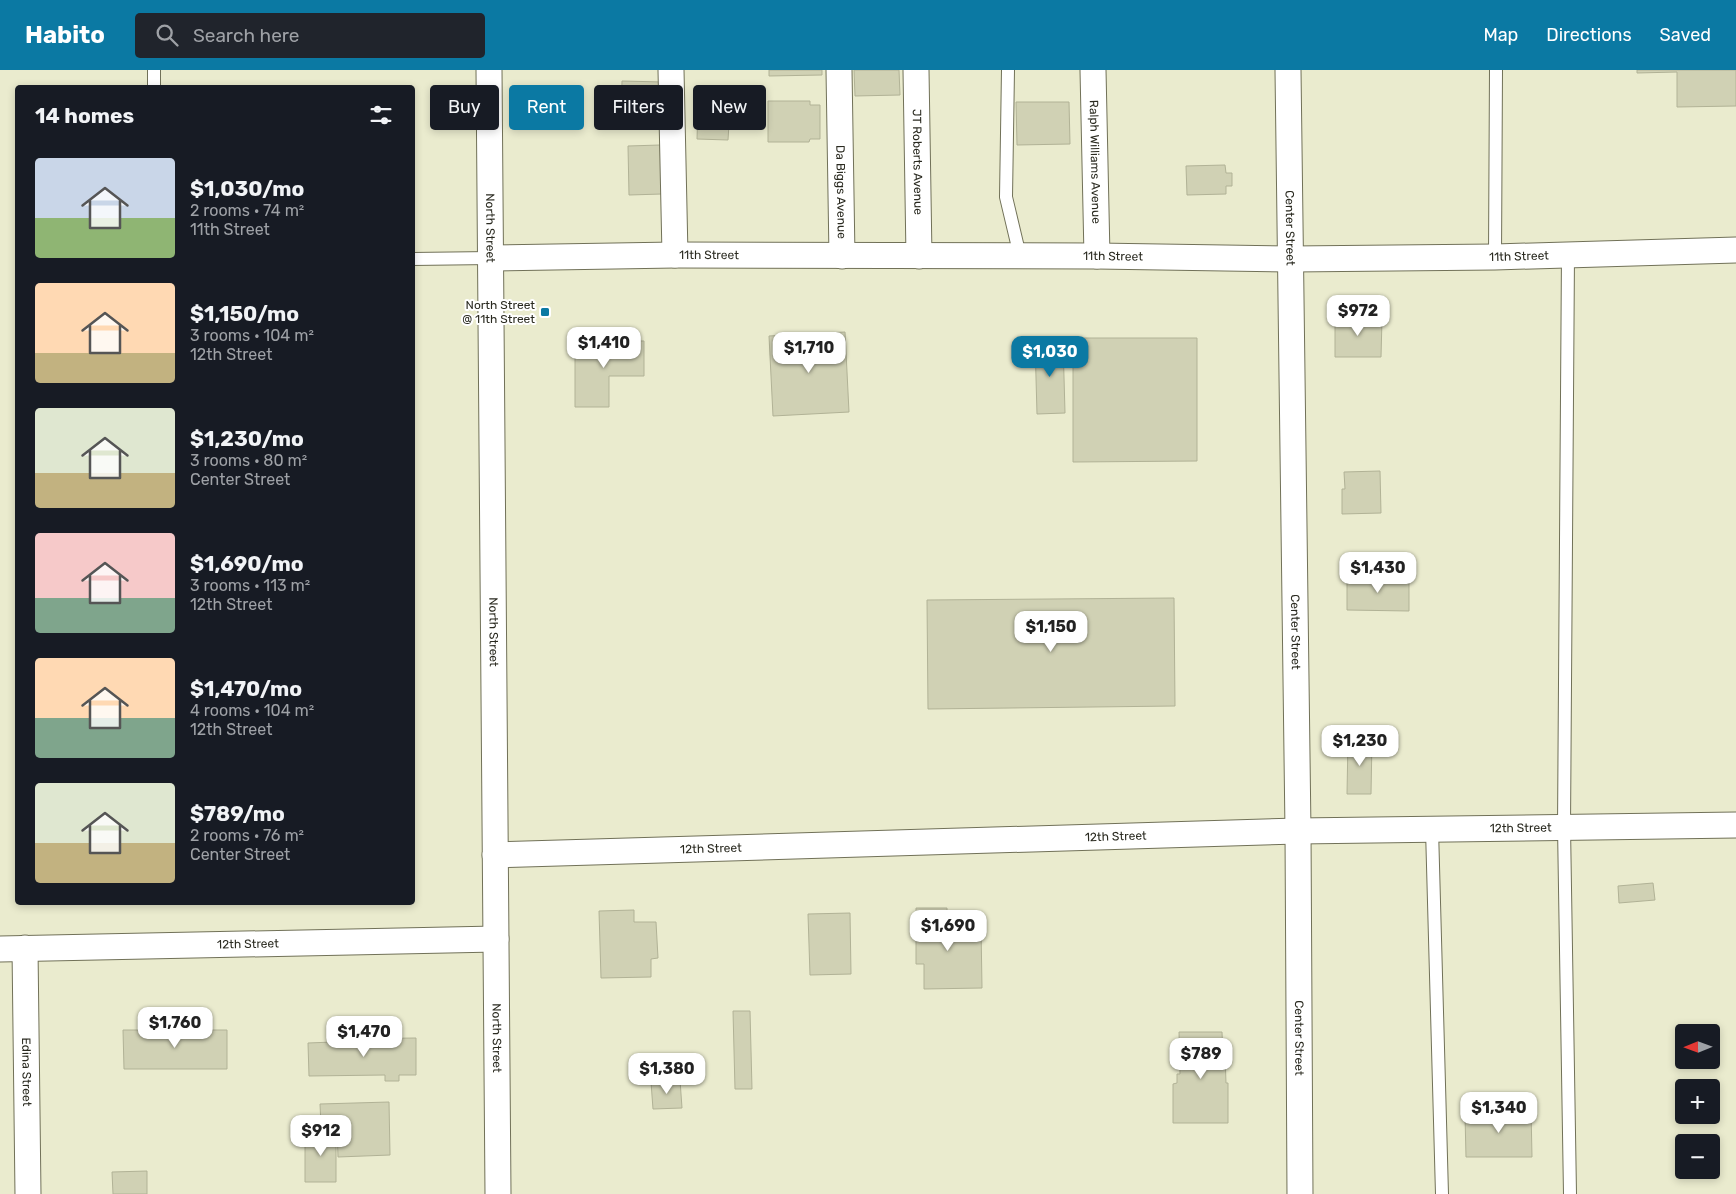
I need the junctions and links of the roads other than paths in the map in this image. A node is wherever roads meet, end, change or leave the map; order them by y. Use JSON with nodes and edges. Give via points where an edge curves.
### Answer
{"nodes":[{"id":1,"x":154,"y":70,"type":"edge"},
{"id":2,"x":489,"y":70,"type":"edge"},
{"id":3,"x":671,"y":70,"type":"edge"},
{"id":4,"x":839,"y":70,"type":"edge"},
{"id":5,"x":916,"y":70,"type":"edge"},
{"id":6,"x":1008,"y":70,"type":"edge"},
{"id":7,"x":1093,"y":70,"type":"edge"},
{"id":8,"x":1288,"y":70,"type":"edge"},
{"id":9,"x":1496,"y":70,"type":"edge"},
{"id":10,"x":154,"y":85,"type":"edge"},
{"id":11,"x":1736,"y":250,"type":"edge"},
{"id":12,"x":1568,"y":254,"type":"junction"},
{"id":13,"x":675,"y":255,"type":"junction"},
{"id":14,"x":842,"y":256,"type":"junction"},
{"id":15,"x":919,"y":256,"type":"junction"},
{"id":16,"x":1020,"y":256,"type":"junction"},
{"id":17,"x":1097,"y":256,"type":"junction"},
{"id":18,"x":1495,"y":257,"type":"junction"},
{"id":19,"x":491,"y":258,"type":"junction"},
{"id":20,"x":415,"y":259,"type":"edge"},
{"id":21,"x":1292,"y":259,"type":"junction"},
{"id":22,"x":1736,"y":825,"type":"edge"},
{"id":23,"x":1564,"y":827,"type":"junction"},
{"id":24,"x":1432,"y":829,"type":"junction"},
{"id":25,"x":1298,"y":831,"type":"junction"},
{"id":26,"x":495,"y":854,"type":"junction"},
{"id":27,"x":496,"y":939,"type":"junction"},
{"id":28,"x":25,"y":948,"type":"junction"},
{"id":29,"x":0,"y":949,"type":"edge"},
{"id":30,"x":28,"y":1194,"type":"edge"},
{"id":31,"x":498,"y":1194,"type":"edge"},
{"id":32,"x":1300,"y":1194,"type":"edge"},
{"id":33,"x":1442,"y":1194,"type":"edge"},
{"id":34,"x":1570,"y":1194,"type":"edge"}],
"edges":[{"from":1,"to":10,"type":"lane"},
{"from":2,"to":19,"type":"street","name":"North Street"},
{"from":3,"to":13,"type":"street"},
{"from":4,"to":14,"type":"street","name":"Da Biggs Avenue"},
{"from":5,"to":15,"type":"street","name":"JT Roberts Avenue"},
{"from":6,"to":16,"type":"lane","via":[[1006,197]]},
{"from":7,"to":17,"type":"street","name":"Ralph Williams Avenue"},
{"from":8,"to":21,"type":"street","name":"Center Street"},
{"from":9,"to":18,"type":"lane"},
{"from":11,"to":12,"type":"street","name":"11th Street"},
{"from":12,"to":18,"type":"street","name":"11th Street"},
{"from":12,"to":23,"type":"lane"},
{"from":13,"to":14,"type":"street","name":"11th Street"},
{"from":13,"to":19,"type":"street","name":"11th Street"},
{"from":14,"to":15,"type":"street","name":"11th Street"},
{"from":15,"to":16,"type":"street","name":"11th Street"},
{"from":16,"to":17,"type":"street","name":"11th Street"},
{"from":17,"to":21,"type":"street","name":"11th Street"},
{"from":18,"to":21,"type":"street","name":"11th Street"},
{"from":19,"to":20,"type":"lane"},
{"from":19,"to":26,"type":"street","name":"North Street"},
{"from":21,"to":25,"type":"street","name":"Center Street"},
{"from":22,"to":23,"type":"street","name":"12th Street"},
{"from":23,"to":24,"type":"street","name":"12th Street"},
{"from":23,"to":34,"type":"lane"},
{"from":24,"to":25,"type":"street","name":"12th Street"},
{"from":24,"to":33,"type":"lane"},
{"from":25,"to":26,"type":"street","name":"12th Street"},
{"from":25,"to":32,"type":"street","name":"Center Street"},
{"from":26,"to":27,"type":"street","name":"North Street"},
{"from":27,"to":28,"type":"street","name":"12th Street"},
{"from":27,"to":31,"type":"street","name":"North Street"},
{"from":28,"to":29,"type":"street","name":"12th Street"},
{"from":28,"to":30,"type":"street","name":"Edina Street"}]}
